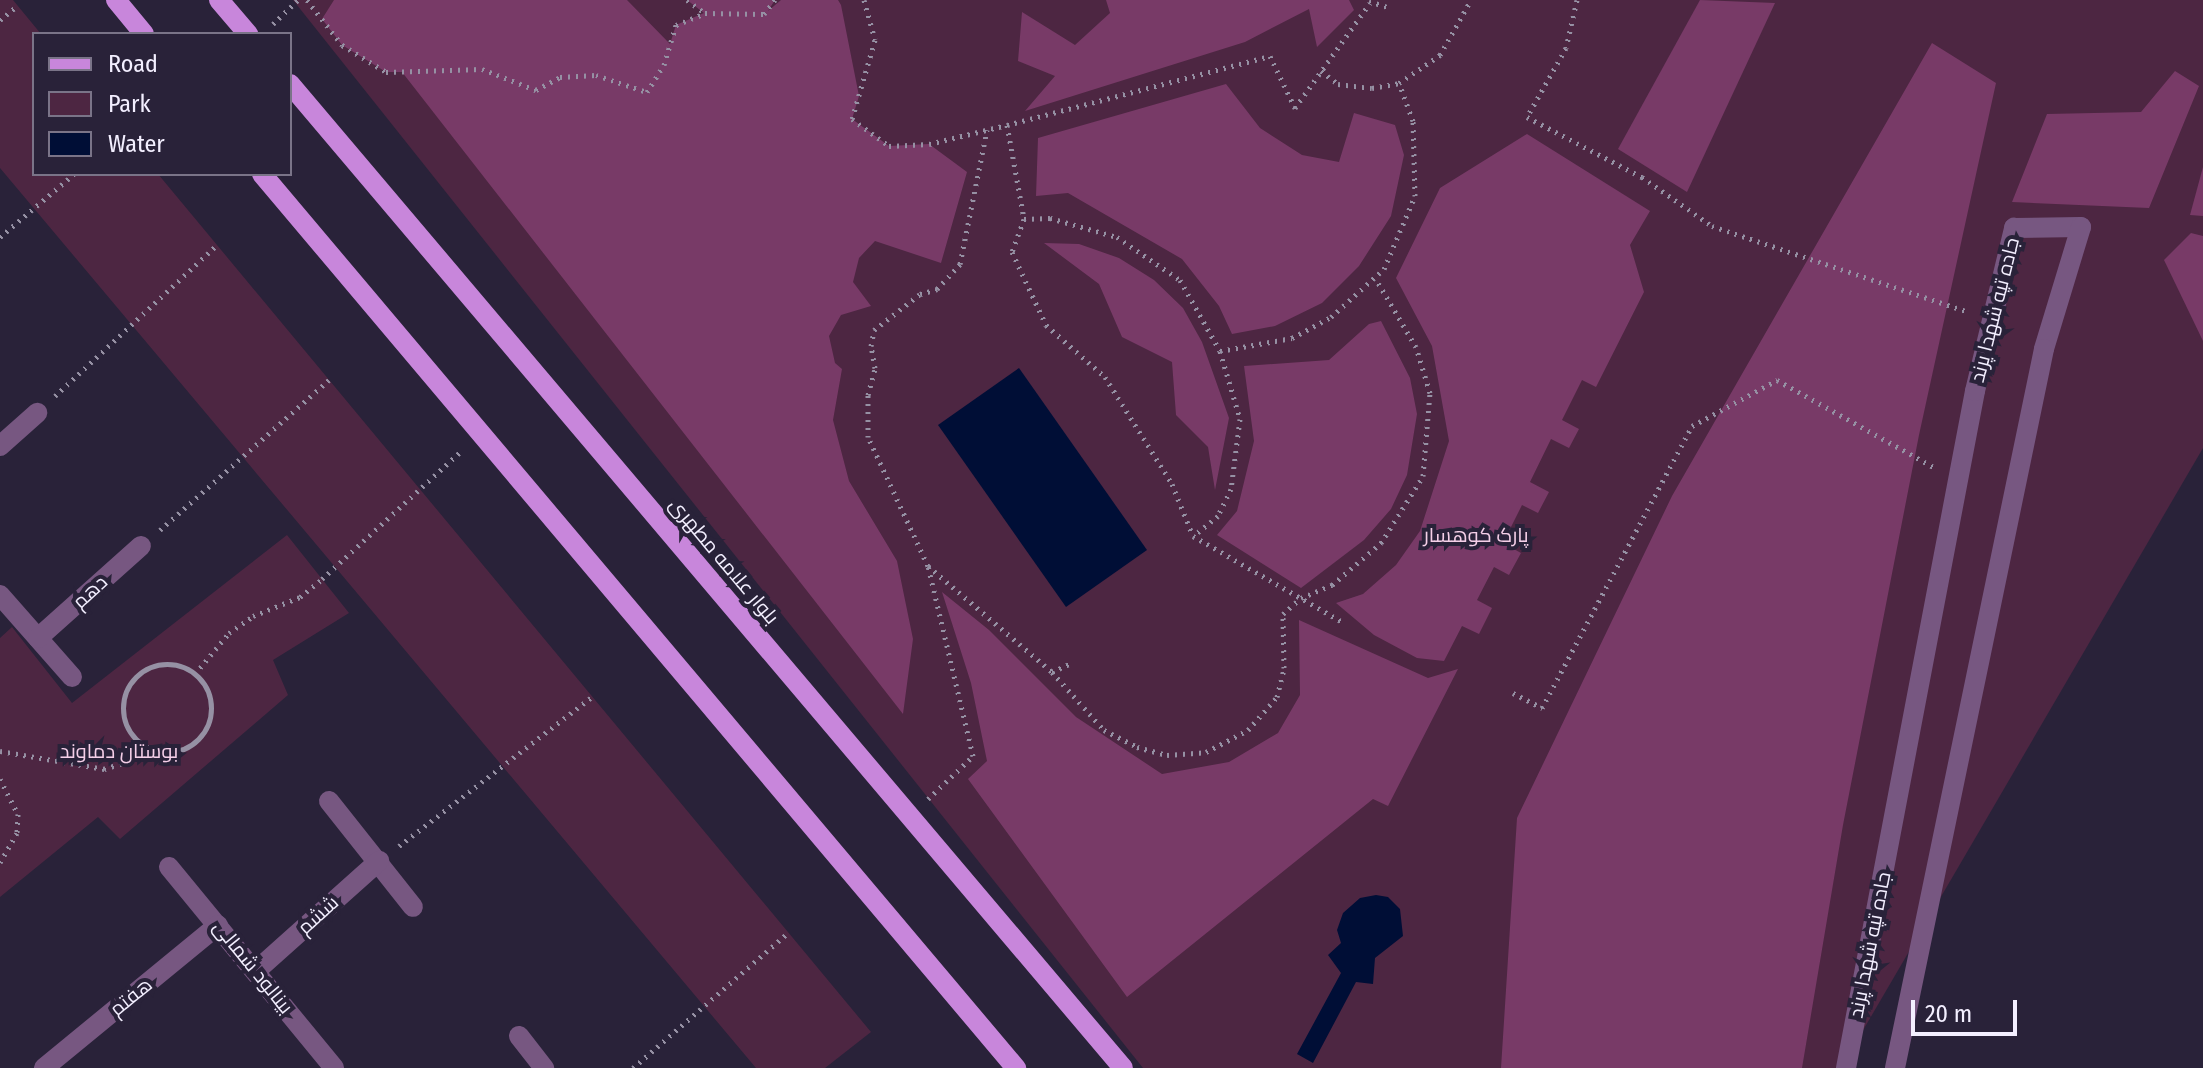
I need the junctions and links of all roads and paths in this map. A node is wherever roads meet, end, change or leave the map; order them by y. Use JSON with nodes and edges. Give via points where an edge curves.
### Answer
{"nodes":[{"id":1,"x":116,"y":0,"type":"edge"},
{"id":2,"x":219,"y":0,"type":"edge"},
{"id":3,"x":298,"y":0,"type":"edge"},
{"id":4,"x":307,"y":0,"type":"edge"},
{"id":5,"x":687,"y":0,"type":"edge"},
{"id":6,"x":775,"y":0,"type":"edge"},
{"id":7,"x":864,"y":0,"type":"edge"},
{"id":8,"x":1471,"y":0,"type":"edge"},
{"id":9,"x":1577,"y":0,"type":"edge"},
{"id":10,"x":1369,"y":1,"type":"edge"},
{"id":11,"x":17,"y":6,"type":"dead end"},
{"id":12,"x":1387,"y":7,"type":"dead end"},
{"id":13,"x":705,"y":13,"type":"junction"},
{"id":14,"x":0,"y":20,"type":"edge"},
{"id":15,"x":142,"y":32,"type":"edge"},
{"id":16,"x":246,"y":32,"type":"edge"},
{"id":17,"x":264,"y":32,"type":"edge"},
{"id":18,"x":1321,"y":71,"type":"junction"},
{"id":19,"x":1399,"y":83,"type":"junction"},
{"id":20,"x":292,"y":86,"type":"edge"},
{"id":21,"x":997,"y":128,"type":"junction"},
{"id":22,"x":987,"y":130,"type":"junction"},
{"id":23,"x":72,"y":176,"type":"edge"},
{"id":24,"x":264,"y":176,"type":"edge"},
{"id":25,"x":1024,"y":219,"type":"junction"},
{"id":26,"x":0,"y":237,"type":"edge"},
{"id":27,"x":217,"y":245,"type":"dead end"},
{"id":28,"x":1376,"y":279,"type":"junction"},
{"id":29,"x":1993,"y":320,"type":"junction"},
{"id":30,"x":1220,"y":351,"type":"junction"},
{"id":31,"x":329,"y":380,"type":"dead end"},
{"id":32,"x":37,"y":413,"type":"joint"},
{"id":33,"x":480,"y":434,"type":"junction"},
{"id":34,"x":0,"y":446,"type":"edge"},
{"id":35,"x":1959,"y":481,"type":"junction"},
{"id":36,"x":1193,"y":536,"type":"junction"},
{"id":37,"x":141,"y":546,"type":"joint"},
{"id":38,"x":928,"y":566,"type":"junction"},
{"id":39,"x":0,"y":595,"type":"edge"},
{"id":40,"x":1301,"y":598,"type":"junction"},
{"id":41,"x":1344,"y":623,"type":"dead end"},
{"id":42,"x":38,"y":638,"type":"junction"},
{"id":43,"x":1069,"y":664,"type":"dead end"},
{"id":44,"x":1052,"y":672,"type":"junction"},
{"id":45,"x":195,"y":674,"type":"junction"},
{"id":46,"x":72,"y":677,"type":"dead end"},
{"id":47,"x":1513,"y":693,"type":"dead end"},
{"id":48,"x":592,"y":697,"type":"dead end"},
{"id":49,"x":0,"y":751,"type":"edge"},
{"id":50,"x":160,"y":751,"type":"junction"},
{"id":51,"x":0,"y":779,"type":"edge"},
{"id":52,"x":329,"y":801,"type":"dead end"},
{"id":53,"x":910,"y":817,"type":"junction"},
{"id":54,"x":379,"y":861,"type":"junction"},
{"id":55,"x":0,"y":862,"type":"edge"},
{"id":56,"x":169,"y":867,"type":"dead end"},
{"id":57,"x":413,"y":907,"type":"dead end"},
{"id":58,"x":218,"y":925,"type":"junction"},
{"id":59,"x":788,"y":933,"type":"dead end"},
{"id":60,"x":257,"y":970,"type":"junction"},
{"id":61,"x":519,"y":1036,"type":"dead end"},
{"id":62,"x":44,"y":1068,"type":"edge"},
{"id":63,"x":334,"y":1068,"type":"edge"},
{"id":64,"x":544,"y":1068,"type":"edge"},
{"id":65,"x":633,"y":1068,"type":"edge"},
{"id":66,"x":1016,"y":1068,"type":"edge"},
{"id":67,"x":1123,"y":1068,"type":"edge"},
{"id":68,"x":1846,"y":1068,"type":"edge"},
{"id":69,"x":1895,"y":1068,"type":"edge"}],
"edges":[{"from":1,"to":15,"type":"main road"},
{"from":2,"to":16,"type":"main road"},
{"from":3,"to":17,"type":"path"},
{"from":4,"to":13,"type":"path","via":[[342,45],[386,72],[482,69],[536,90],[560,77],[596,75],[647,92],[664,65],[676,25]]},
{"from":5,"to":13,"type":"path"},
{"from":6,"to":13,"type":"path","via":[[764,14]]},
{"from":7,"to":22,"type":"path","via":[[875,40],[852,119],[889,146],[929,144]]},
{"from":8,"to":19,"type":"path","via":[[1440,55]]},
{"from":9,"to":29,"type":"path","via":[[1566,48],[1527,117],[1642,177],[1712,226]]},
{"from":10,"to":12,"type":"path"},
{"from":10,"to":18,"type":"path"},
{"from":11,"to":14,"type":"path"},
{"from":18,"to":19,"type":"path","via":[[1338,84],[1372,88]]},
{"from":18,"to":21,"type":"path","via":[[1295,108],[1270,56]]},
{"from":19,"to":28,"type":"path","via":[[1413,121],[1415,196],[1406,227]]},
{"from":20,"to":53,"type":"main road","name":"بلوار علامه مطهری"},
{"from":21,"to":22,"type":"path"},
{"from":21,"to":25,"type":"path","via":[[1007,125]]},
{"from":22,"to":38,"type":"path","via":[[960,264],[937,289],[920,294],[874,330],[871,346],[875,368],[868,395],[868,437]]},
{"from":23,"to":26,"type":"path"},
{"from":24,"to":33,"type":"main road"},
{"from":25,"to":30,"type":"path","via":[[1077,224],[1117,237],[1149,256],[1180,280]]},
{"from":25,"to":36,"type":"path","via":[[1012,252],[1046,325],[1105,377],[1172,484]]},
{"from":27,"to":32,"type":"path"},
{"from":28,"to":30,"type":"path","via":[[1331,317],[1292,338]]},
{"from":28,"to":40,"type":"path","via":[[1416,347],[1430,393],[1423,476],[1381,543],[1332,585]]},
{"from":29,"to":35,"type":"street","name":"جاده تپه شهدا پرند"},
{"from":29,"to":69,"type":"street","name":"جاده تپه شهدا پرند","via":[[2014,228],[2081,227],[2044,349]]},
{"from":30,"to":36,"type":"path","via":[[1240,419],[1237,456],[1231,489],[1218,516]]},
{"from":31,"to":37,"type":"path"},
{"from":32,"to":34,"type":"street"},
{"from":33,"to":45,"type":"path","via":[[322,579],[300,597],[241,625]]},
{"from":33,"to":66,"type":"main road"},
{"from":35,"to":47,"type":"path","via":[[1777,380],[1692,426],[1542,708]]},
{"from":35,"to":68,"type":"street","name":"جاده تپه شهدا پرند"},
{"from":36,"to":40,"type":"path"},
{"from":37,"to":42,"type":"street","name":"دهم"},
{"from":38,"to":44,"type":"path"},
{"from":38,"to":53,"type":"path","via":[[973,756]]},
{"from":39,"to":42,"type":"street"},
{"from":40,"to":41,"type":"path"},
{"from":40,"to":44,"type":"path","via":[[1283,614],[1284,668],[1277,697],[1248,730],[1206,752],[1167,755],[1104,730]]},
{"from":42,"to":46,"type":"street"},
{"from":43,"to":44,"type":"path"},
{"from":45,"to":50,"type":"path","via":[[210,698],[207,726],[188,747]]},
{"from":45,"to":50,"type":"path","via":[[168,663],[153,666],[130,683],[123,711],[127,726],[146,747]]},
{"from":48,"to":54,"type":"path"},
{"from":49,"to":50,"type":"path","via":[[104,769]]},
{"from":51,"to":55,"type":"path","via":[[18,814],[17,833]]},
{"from":52,"to":54,"type":"street"},
{"from":53,"to":67,"type":"main road","name":"بلوار علامه مطهری"},
{"from":54,"to":57,"type":"street"},
{"from":54,"to":60,"type":"street","name":"ششم"},
{"from":56,"to":58,"type":"street","name":"بینالود شمالی"},
{"from":58,"to":60,"type":"street","name":"بینالود شمالی"},
{"from":58,"to":62,"type":"street","name":"هفتم"},
{"from":59,"to":65,"type":"path"},
{"from":60,"to":63,"type":"street","name":"بینالود شمالی"},
{"from":61,"to":64,"type":"street"}]}
